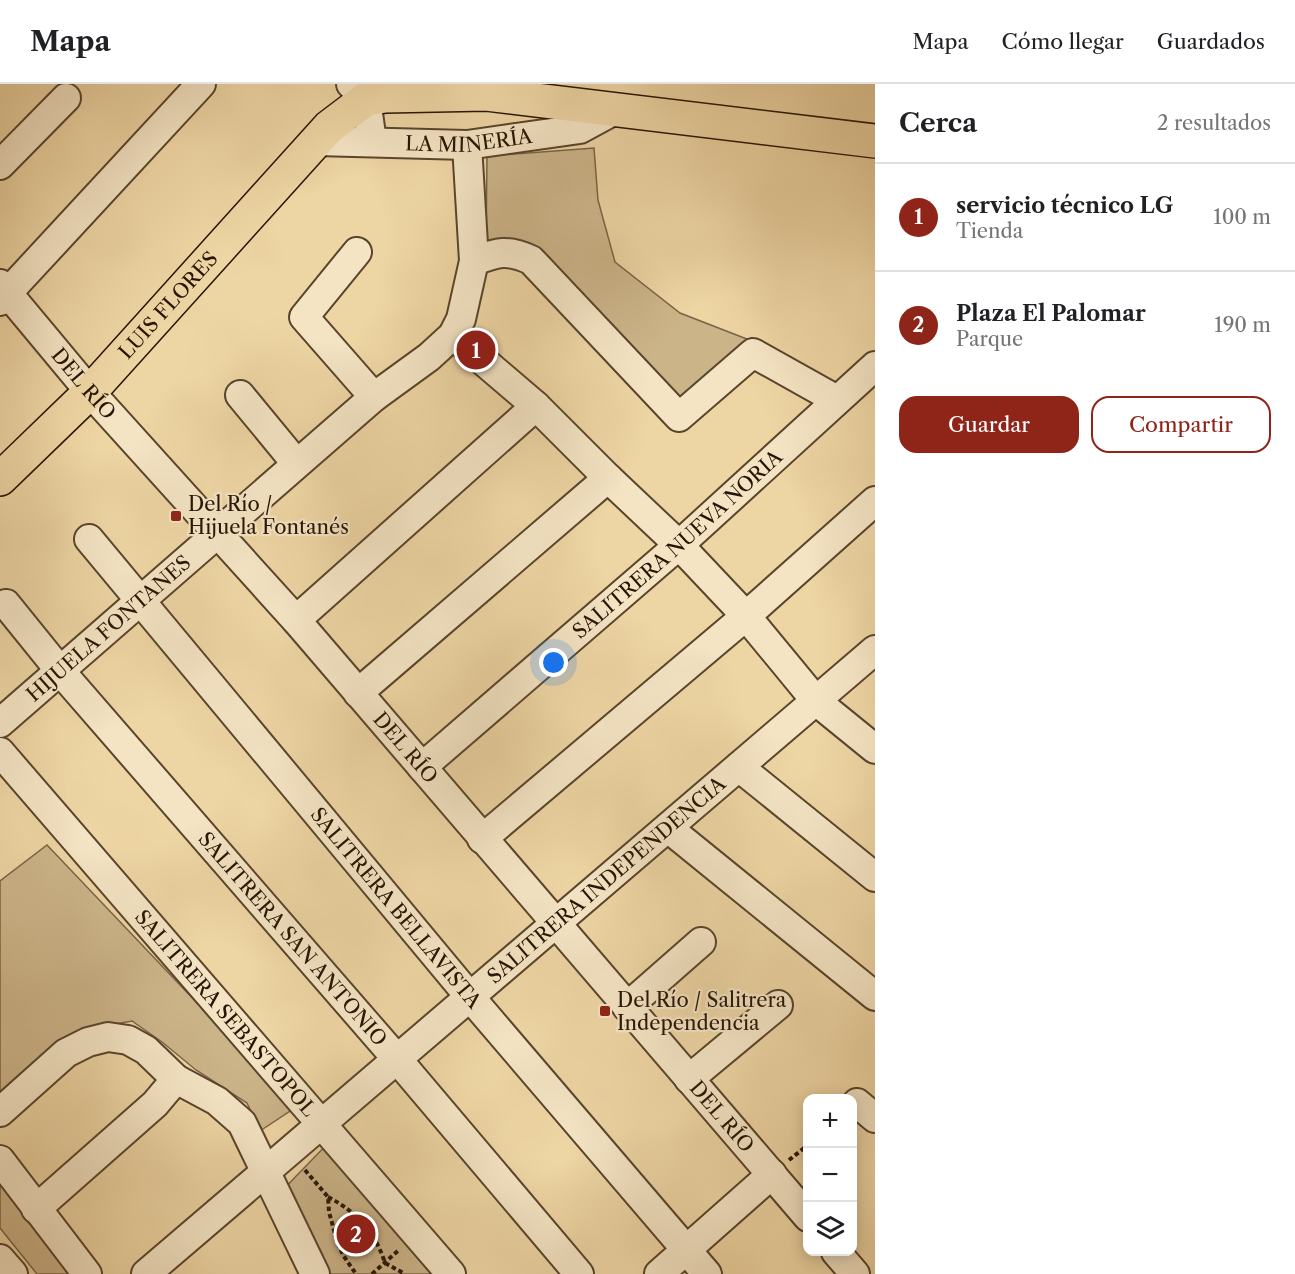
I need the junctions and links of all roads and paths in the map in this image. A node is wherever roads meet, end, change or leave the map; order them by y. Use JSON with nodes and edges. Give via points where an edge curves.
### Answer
{"nodes":[{"id":1,"x":201,"y":84,"type":"edge"},
{"id":2,"x":358,"y":92,"type":"edge"},
{"id":3,"x":66,"y":98,"type":"dead end"},
{"id":4,"x":615,"y":110,"type":"junction"},
{"id":5,"x":322,"y":134,"type":"junction"},
{"id":6,"x":875,"y":141,"type":"edge"},
{"id":7,"x":372,"y":142,"type":"junction"},
{"id":8,"x":467,"y":145,"type":"junction"},
{"id":9,"x":0,"y":165,"type":"edge"},
{"id":10,"x":357,"y":252,"type":"dead end"},
{"id":11,"x":474,"y":261,"type":"junction"},
{"id":12,"x":3,"y":292,"type":"edge"},
{"id":13,"x":453,"y":335,"type":"junction"},
{"id":14,"x":875,"y":366,"type":"edge"},
{"id":15,"x":90,"y":392,"type":"junction"},
{"id":16,"x":240,"y":395,"type":"dead end"},
{"id":17,"x":374,"y":396,"type":"junction"},
{"id":18,"x":837,"y":400,"type":"junction"},
{"id":19,"x":536,"y":406,"type":"junction"},
{"id":20,"x":296,"y":463,"type":"junction"},
{"id":21,"x":608,"y":478,"type":"junction"},
{"id":22,"x":0,"y":479,"type":"edge"},
{"id":23,"x":875,"y":501,"type":"edge"},
{"id":24,"x":218,"y":532,"type":"junction"},
{"id":25,"x":89,"y":539,"type":"dead end"},
{"id":26,"x":679,"y":545,"type":"junction"},
{"id":27,"x":140,"y":601,"type":"junction"},
{"id":28,"x":6,"y":604,"type":"dead end"},
{"id":29,"x":746,"y":616,"type":"junction"},
{"id":30,"x":296,"y":620,"type":"junction"},
{"id":31,"x":875,"y":650,"type":"edge"},
{"id":32,"x":61,"y":672,"type":"junction"},
{"id":33,"x":358,"y":693,"type":"junction"},
{"id":34,"x":816,"y":700,"type":"junction"},
{"id":35,"x":0,"y":723,"type":"edge"},
{"id":36,"x":875,"y":749,"type":"edge"},
{"id":37,"x":0,"y":752,"type":"edge"},
{"id":38,"x":422,"y":767,"type":"junction"},
{"id":39,"x":739,"y":767,"type":"junction"},
{"id":40,"x":668,"y":828,"type":"junction"},
{"id":41,"x":482,"y":840,"type":"junction"},
{"id":42,"x":875,"y":877,"type":"edge"},
{"id":43,"x":556,"y":924,"type":"junction"},
{"id":44,"x":701,"y":942,"type":"dead end"},
{"id":45,"x":875,"y":996,"type":"edge"},
{"id":46,"x":470,"y":997,"type":"junction"},
{"id":47,"x":778,"y":1005,"type":"dead end"},
{"id":48,"x":627,"y":1007,"type":"junction"},
{"id":49,"x":397,"y":1059,"type":"junction"},
{"id":50,"x":176,"y":1079,"type":"junction"},
{"id":51,"x":689,"y":1079,"type":"junction"},
{"id":52,"x":0,"y":1112,"type":"edge"},
{"id":53,"x":321,"y":1124,"type":"junction"},
{"id":54,"x":288,"y":1151,"type":"junction"},
{"id":55,"x":0,"y":1160,"type":"edge"},
{"id":56,"x":266,"y":1170,"type":"junction"},
{"id":57,"x":772,"y":1174,"type":"junction"},
{"id":58,"x":328,"y":1197,"type":"junction"},
{"id":59,"x":36,"y":1209,"type":"junction"},
{"id":60,"x":803,"y":1212,"type":"edge"},
{"id":61,"x":416,"y":1234,"type":"junction"},
{"id":62,"x":686,"y":1250,"type":"junction"},
{"id":63,"x":840,"y":1256,"type":"edge"},
{"id":64,"x":0,"y":1258,"type":"edge"},
{"id":65,"x":385,"y":1263,"type":"junction"},
{"id":66,"x":13,"y":1274,"type":"edge"},
{"id":67,"x":87,"y":1274,"type":"edge"},
{"id":68,"x":146,"y":1274,"type":"edge"},
{"id":69,"x":315,"y":1274,"type":"edge"},
{"id":70,"x":356,"y":1274,"type":"edge"},
{"id":71,"x":372,"y":1274,"type":"edge"},
{"id":72,"x":405,"y":1274,"type":"edge"},
{"id":73,"x":451,"y":1274,"type":"edge"},
{"id":74,"x":579,"y":1274,"type":"edge"},
{"id":75,"x":659,"y":1274,"type":"edge"},
{"id":76,"x":707,"y":1274,"type":"edge"},
{"id":77,"x":855,"y":1274,"type":"edge"}],
"edges":[{"from":1,"to":12,"type":"street"},
{"from":2,"to":4,"type":"main road","name":"LA MINERÍA","via":[[386,96],[486,94]]},
{"from":2,"to":5,"type":"main road"},
{"from":2,"to":7,"type":"street"},
{"from":3,"to":9,"type":"street"},
{"from":4,"to":6,"type":"main road","name":"LA MINERÍA"},
{"from":4,"to":8,"type":"street","name":"LA MINERÍA","via":[[580,129]]},
{"from":5,"to":7,"type":"street","name":"LA MINERÍA"},
{"from":5,"to":15,"type":"main road","name":"LUIS FLORES"},
{"from":7,"to":8,"type":"street","name":"LA MINERÍA"},
{"from":8,"to":11,"type":"street","name":"HIJUELA FONTANES"},
{"from":10,"to":17,"type":"street","via":[[304,317]]},
{"from":11,"to":13,"type":"street","name":"HIJUELA FONTANES","via":[[461,319]]},
{"from":11,"to":18,"type":"street","via":[[507,252],[531,261],[679,417],[753,353]]},
{"from":12,"to":15,"type":"street","name":"DEL RÍO"},
{"from":13,"to":17,"type":"street","name":"HIJUELA FONTANES"},
{"from":13,"to":19,"type":"street"},
{"from":14,"to":18,"type":"street","name":"SALITRERA NUEVA NORIA"},
{"from":15,"to":22,"type":"main road","name":"LUIS FLORES"},
{"from":15,"to":24,"type":"street","name":"DEL RÍO"},
{"from":16,"to":20,"type":"street"},
{"from":17,"to":20,"type":"street","name":"HIJUELA FONTANES"},
{"from":18,"to":26,"type":"street","name":"SALITRERA NUEVA NORIA"},
{"from":19,"to":21,"type":"street"},
{"from":19,"to":30,"type":"street"},
{"from":20,"to":24,"type":"street","name":"HIJUELA FONTANES"},
{"from":21,"to":26,"type":"street"},
{"from":21,"to":33,"type":"street"},
{"from":23,"to":29,"type":"street"},
{"from":24,"to":27,"type":"street","name":"HIJUELA FONTANES"},
{"from":24,"to":30,"type":"street","name":"DEL RÍO"},
{"from":25,"to":27,"type":"street","name":"SALITRERA BELLAVISTA"},
{"from":26,"to":29,"type":"street"},
{"from":26,"to":38,"type":"street","name":"SALITRERA NUEVA NORIA"},
{"from":27,"to":32,"type":"street","name":"HIJUELA FONTANES"},
{"from":27,"to":46,"type":"street","name":"SALITRERA BELLAVISTA"},
{"from":28,"to":32,"type":"street","name":"SALITRERA SAN ANTONIO"},
{"from":29,"to":34,"type":"street"},
{"from":29,"to":41,"type":"street"},
{"from":30,"to":33,"type":"street","name":"DEL RÍO"},
{"from":31,"to":34,"type":"street","name":"SALITRERA INDEPENDENCIA"},
{"from":32,"to":35,"type":"street","name":"HIJUELA FONTANES"},
{"from":32,"to":49,"type":"street","name":"SALITRERA SAN ANTONIO"},
{"from":33,"to":38,"type":"street","name":"DEL RÍO"},
{"from":34,"to":36,"type":"street"},
{"from":34,"to":39,"type":"street","name":"SALITRERA INDEPENDENCIA"},
{"from":37,"to":53,"type":"street","name":"SALITRERA SEBASTOPOL"},
{"from":38,"to":41,"type":"street","name":"DEL RÍO"},
{"from":39,"to":40,"type":"street","name":"SALITRERA INDEPENDENCIA"},
{"from":39,"to":42,"type":"street"},
{"from":40,"to":43,"type":"street","name":"SALITRERA INDEPENDENCIA"},
{"from":40,"to":45,"type":"street"},
{"from":41,"to":43,"type":"street","name":"DEL RÍO"},
{"from":43,"to":46,"type":"street","name":"SALITRERA INDEPENDENCIA"},
{"from":43,"to":48,"type":"street","name":"DEL RÍO"},
{"from":44,"to":48,"type":"street"},
{"from":46,"to":49,"type":"street","name":"SALITRERA INDEPENDENCIA"},
{"from":46,"to":62,"type":"street","name":"SALITRERA BELLAVISTA"},
{"from":47,"to":51,"type":"street"},
{"from":48,"to":51,"type":"street","name":"DEL RÍO"},
{"from":49,"to":53,"type":"street","name":"SALITRERA INDEPENDENCIA"},
{"from":49,"to":74,"type":"street","name":"SALITRERA SAN ANTONIO"},
{"from":50,"to":52,"type":"street","via":[[147,1050],[128,1040],[108,1037],[66,1053]]},
{"from":50,"to":56,"type":"street","via":[[218,1101],[242,1123]]},
{"from":50,"to":59,"type":"street","via":[[155,1104]]},
{"from":51,"to":57,"type":"street","name":"DEL RÍO"},
{"from":53,"to":54,"type":"street","name":"SALITRERA INDEPENDENCIA"},
{"from":53,"to":61,"type":"street","name":"SALITRERA SEBASTOPOL"},
{"from":54,"to":56,"type":"street","name":"SALITRERA INDEPENDENCIA"},
{"from":54,"to":58,"type":"path"},
{"from":55,"to":59,"type":"street"},
{"from":56,"to":68,"type":"street","name":"SALITRERA INDEPENDENCIA"},
{"from":56,"to":69,"type":"street"},
{"from":57,"to":60,"type":"street","name":"DEL RÍO"},
{"from":57,"to":62,"type":"street"},
{"from":58,"to":65,"type":"path","via":[[359,1218],[378,1243]]},
{"from":58,"to":70,"type":"path","via":[[337,1241]]},
{"from":59,"to":67,"type":"street"},
{"from":61,"to":65,"type":"path"},
{"from":61,"to":73,"type":"street","name":"SALITRERA SEBASTOPOL"},
{"from":62,"to":75,"type":"street"},
{"from":62,"to":76,"type":"street","name":"SALITRERA BELLAVISTA"},
{"from":63,"to":77,"type":"street"},
{"from":64,"to":66,"type":"street"},
{"from":65,"to":71,"type":"path"},
{"from":65,"to":72,"type":"path"}]}
